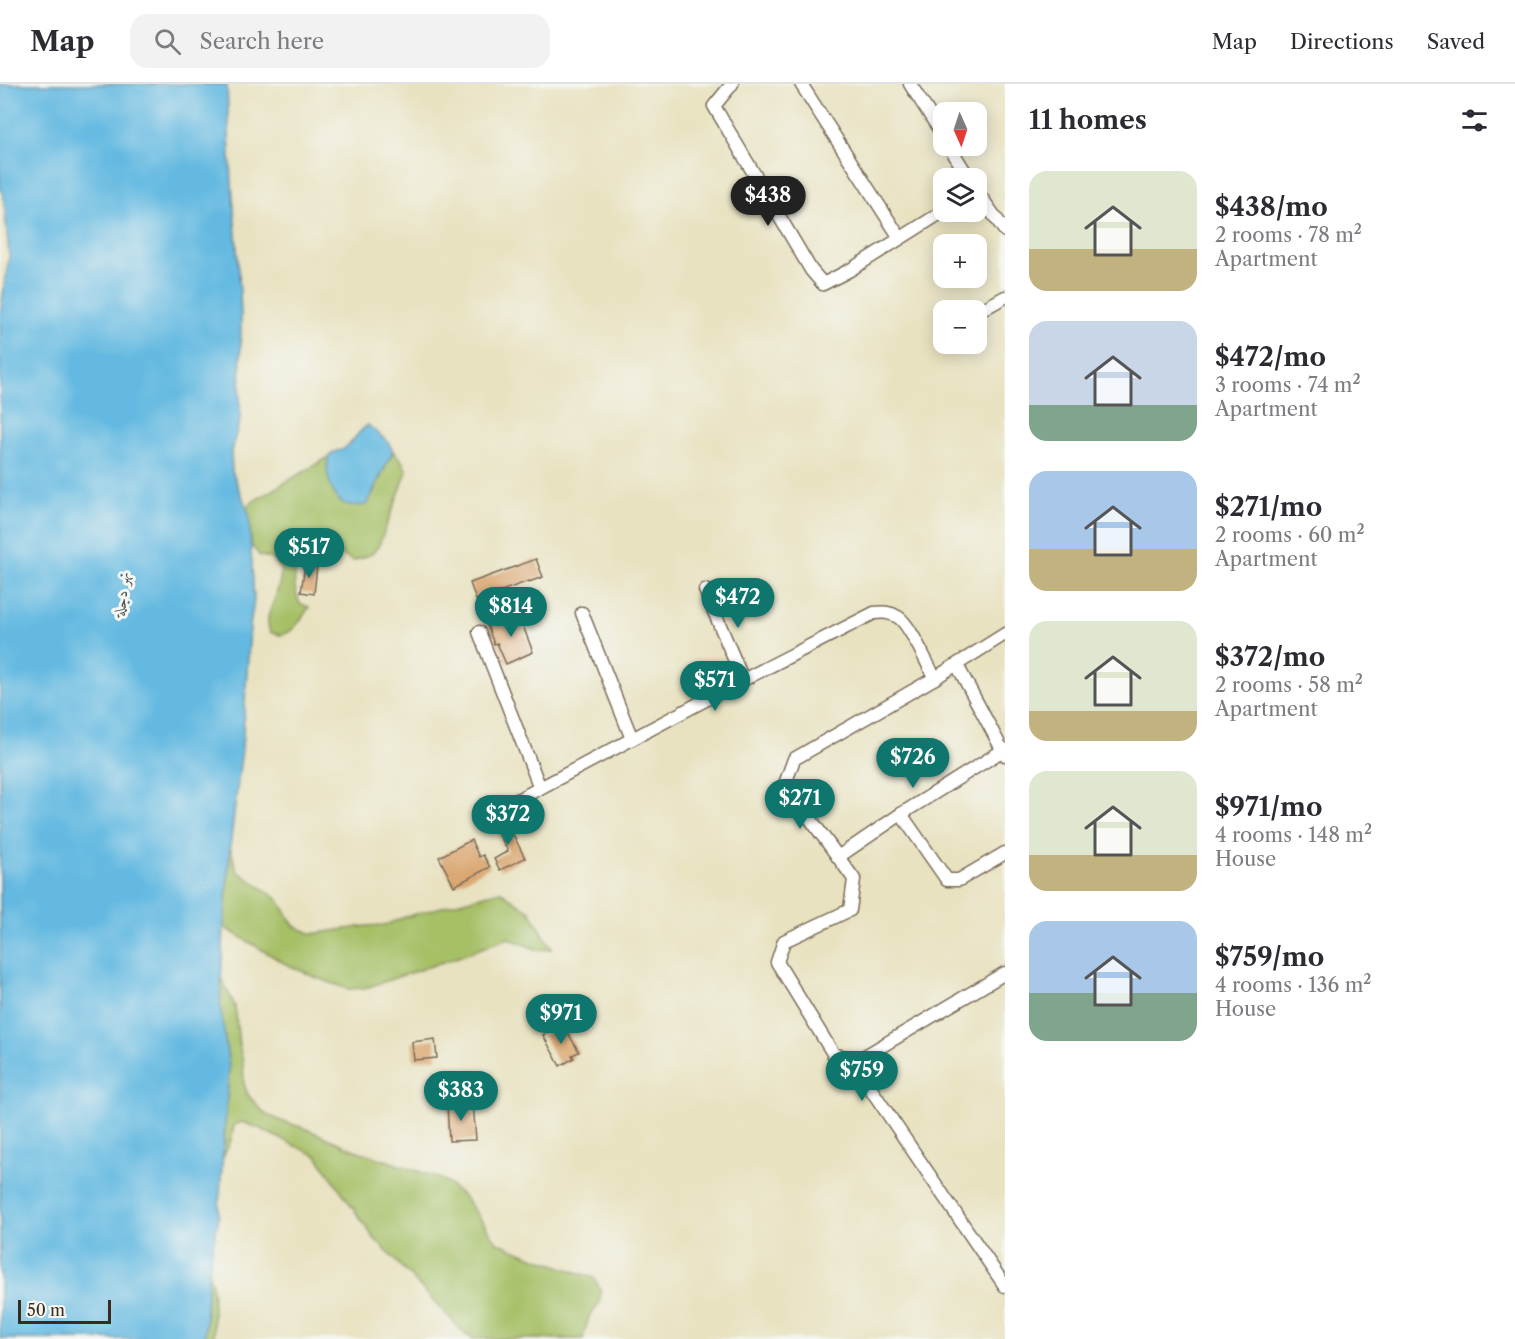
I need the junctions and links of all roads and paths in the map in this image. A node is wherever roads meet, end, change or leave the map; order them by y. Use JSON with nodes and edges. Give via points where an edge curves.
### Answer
{"nodes":[{"id":1,"x":732,"y":84,"type":"edge"},
{"id":2,"x":801,"y":84,"type":"edge"},
{"id":3,"x":910,"y":84,"type":"edge"},
{"id":4,"x":933,"y":120,"type":"edge"},
{"id":5,"x":987,"y":206,"type":"edge"},
{"id":6,"x":933,"y":218,"type":"edge"},
{"id":7,"x":1005,"y":231,"type":"edge"},
{"id":8,"x":900,"y":238,"type":"junction"},
{"id":9,"x":1005,"y":297,"type":"edge"},
{"id":10,"x":987,"y":307,"type":"edge"},
{"id":11,"x":705,"y":590,"type":"dead end"},
{"id":12,"x":582,"y":613,"type":"dead end"},
{"id":13,"x":479,"y":632,"type":"dead end"},
{"id":14,"x":1005,"y":634,"type":"edge"},
{"id":15,"x":957,"y":665,"type":"junction"},
{"id":16,"x":935,"y":678,"type":"junction"},
{"id":17,"x":743,"y":680,"type":"junction"},
{"id":18,"x":632,"y":739,"type":"junction"},
{"id":19,"x":1004,"y":751,"type":"edge"},
{"id":20,"x":540,"y":788,"type":"junction"},
{"id":21,"x":901,"y":814,"type":"junction"},
{"id":22,"x":478,"y":821,"type":"dead end"},
{"id":23,"x":1005,"y":853,"type":"edge"},
{"id":24,"x":838,"y":857,"type":"junction"},
{"id":25,"x":1005,"y":973,"type":"edge"},
{"id":26,"x":860,"y":1059,"type":"junction"},
{"id":27,"x":1005,"y":1286,"type":"edge"}],
"edges":[{"from":1,"to":8,"type":"street","via":[[714,106],[823,284]]},
{"from":2,"to":8,"type":"street"},
{"from":3,"to":4,"type":"street"},
{"from":5,"to":7,"type":"street"},
{"from":6,"to":8,"type":"street"},
{"from":9,"to":10,"type":"street"},
{"from":11,"to":17,"type":"street"},
{"from":12,"to":18,"type":"street"},
{"from":13,"to":20,"type":"street"},
{"from":14,"to":15,"type":"street"},
{"from":15,"to":16,"type":"street"},
{"from":15,"to":19,"type":"street"},
{"from":16,"to":17,"type":"street","via":[[903,621],[882,612]]},
{"from":16,"to":24,"type":"street","via":[[794,759],[785,784]]},
{"from":17,"to":18,"type":"street"},
{"from":18,"to":20,"type":"street"},
{"from":19,"to":21,"type":"street"},
{"from":20,"to":22,"type":"street"},
{"from":21,"to":23,"type":"street","via":[[946,880],[959,880]]},
{"from":21,"to":24,"type":"street"},
{"from":24,"to":26,"type":"street","via":[[854,879],[850,910],[784,941],[777,962],[834,1055]]},
{"from":25,"to":26,"type":"street"},
{"from":26,"to":27,"type":"street","via":[[860,1073]]}]}
